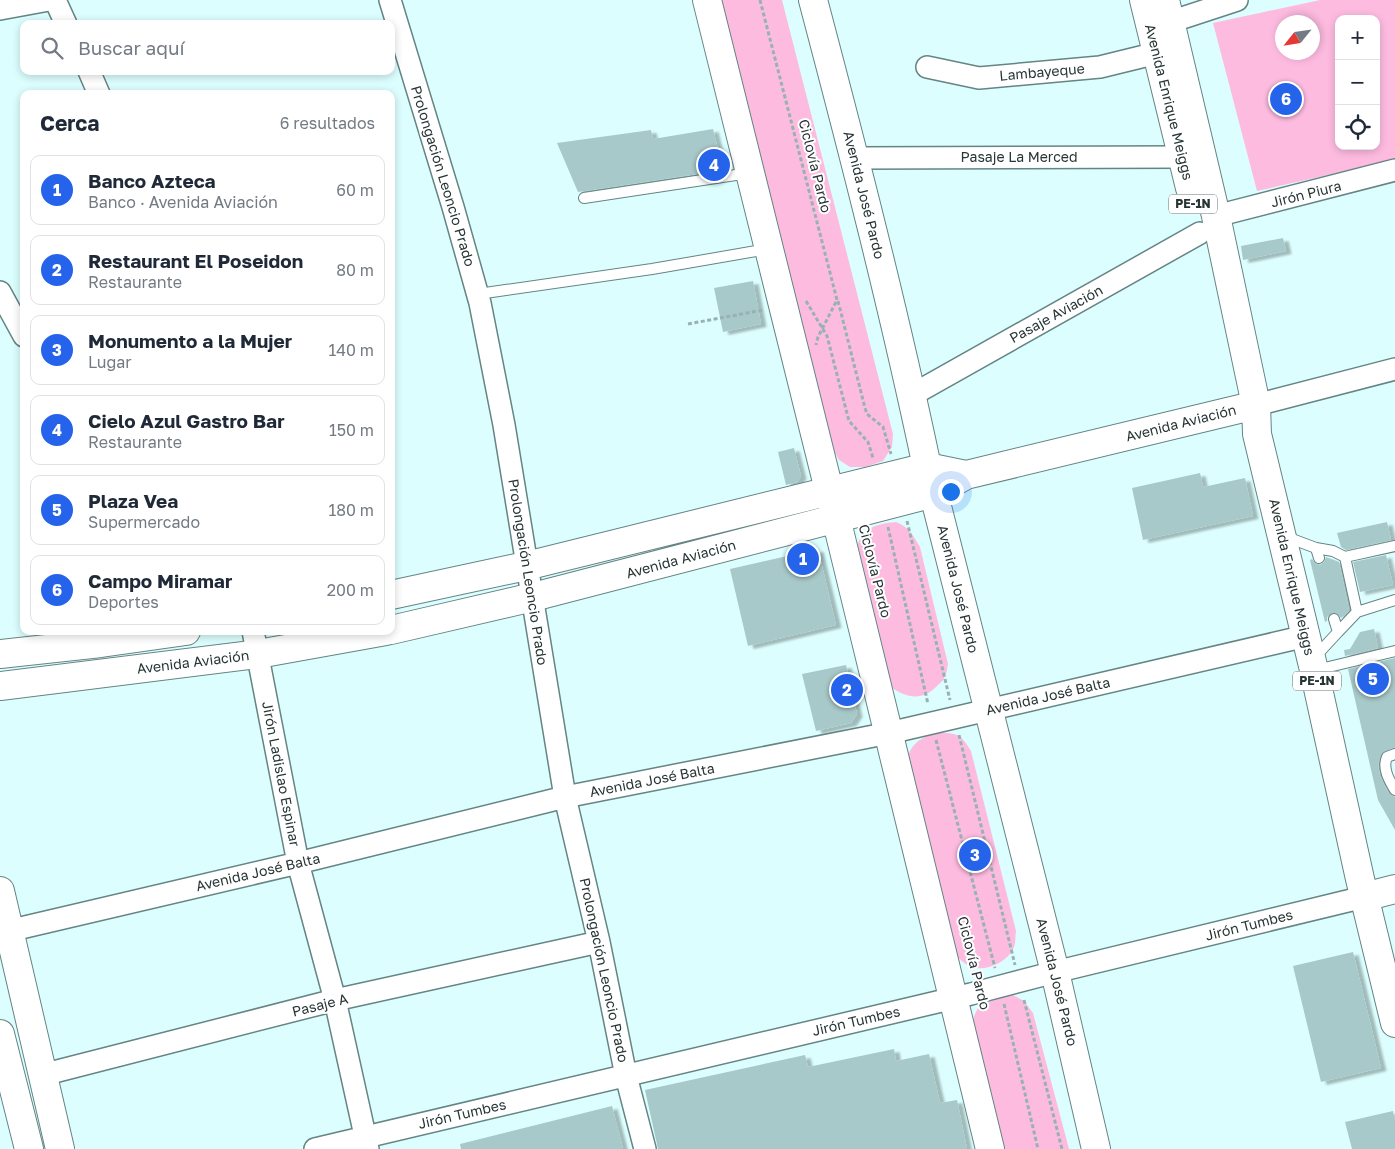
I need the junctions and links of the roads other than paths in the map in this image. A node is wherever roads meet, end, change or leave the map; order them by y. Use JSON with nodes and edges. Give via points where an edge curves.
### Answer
{"nodes":[{"id":1,"x":49,"y":0,"type":"edge"},
{"id":2,"x":55,"y":0,"type":"edge"},
{"id":3,"x":390,"y":0,"type":"edge"},
{"id":4,"x":707,"y":0,"type":"edge"},
{"id":5,"x":813,"y":0,"type":"edge"},
{"id":6,"x":1144,"y":0,"type":"edge"},
{"id":7,"x":1237,"y":0,"type":"edge"},
{"id":8,"x":0,"y":9,"type":"edge"},
{"id":9,"x":1168,"y":11,"type":"edge"},
{"id":10,"x":64,"y":20,"type":"edge"},
{"id":11,"x":1157,"y":53,"type":"junction"},
{"id":12,"x":927,"y":67,"type":"dead end"},
{"id":13,"x":91,"y":75,"type":"edge"},
{"id":14,"x":97,"y":90,"type":"edge"},
{"id":15,"x":1182,"y":157,"type":"junction"},
{"id":16,"x":855,"y":158,"type":"junction"},
{"id":17,"x":1395,"y":170,"type":"edge"},
{"id":18,"x":750,"y":172,"type":"junction"},
{"id":19,"x":584,"y":198,"type":"dead end"},
{"id":20,"x":1208,"y":224,"type":"junction"},
{"id":21,"x":769,"y":248,"type":"junction"},
{"id":22,"x":0,"y":292,"type":"edge"},
{"id":23,"x":478,"y":294,"type":"junction"},
{"id":24,"x":20,"y":329,"type":"edge"},
{"id":25,"x":1395,"y":369,"type":"edge"},
{"id":26,"x":912,"y":395,"type":"junction"},
{"id":27,"x":1247,"y":407,"type":"junction"},
{"id":28,"x":927,"y":467,"type":"junction"},
{"id":29,"x":966,"y":476,"type":"junction"},
{"id":30,"x":829,"y":491,"type":"junction"},
{"id":31,"x":934,"y":493,"type":"junction"},
{"id":32,"x":836,"y":518,"type":"junction"},
{"id":33,"x":1282,"y":535,"type":"junction"},
{"id":34,"x":1395,"y":546,"type":"edge"},
{"id":35,"x":1345,"y":557,"type":"junction"},
{"id":36,"x":526,"y":566,"type":"junction"},
{"id":37,"x":395,"y":594,"type":"edge"},
{"id":38,"x":533,"y":597,"type":"junction"},
{"id":39,"x":1395,"y":600,"type":"edge"},
{"id":40,"x":1357,"y":612,"type":"junction"},
{"id":41,"x":1334,"y":619,"type":"dead end"},
{"id":42,"x":395,"y":629,"type":"edge"},
{"id":43,"x":1338,"y":632,"type":"junction"},
{"id":44,"x":129,"y":635,"type":"edge"},
{"id":45,"x":343,"y":635,"type":"edge"},
{"id":46,"x":100,"y":637,"type":"edge"},
{"id":47,"x":256,"y":643,"type":"edge"},
{"id":48,"x":1395,"y":652,"type":"edge"},
{"id":49,"x":0,"y":654,"type":"edge"},
{"id":50,"x":1310,"y":655,"type":"junction"},
{"id":51,"x":0,"y":686,"type":"edge"},
{"id":52,"x":988,"y":710,"type":"junction"},
{"id":53,"x":889,"y":733,"type":"junction"},
{"id":54,"x":1395,"y":754,"type":"edge"},
{"id":55,"x":1395,"y":790,"type":"edge"},
{"id":56,"x":565,"y":797,"type":"junction"},
{"id":57,"x":298,"y":862,"type":"junction"},
{"id":58,"x":1395,"y":888,"type":"edge"},
{"id":59,"x":0,"y":891,"type":"edge"},
{"id":60,"x":1364,"y":896,"type":"junction"},
{"id":61,"x":4,"y":932,"type":"edge"},
{"id":62,"x":599,"y":942,"type":"junction"},
{"id":63,"x":1055,"y":972,"type":"junction"},
{"id":64,"x":953,"y":998,"type":"junction"},
{"id":65,"x":336,"y":1000,"type":"junction"},
{"id":66,"x":1395,"y":1023,"type":"edge"},
{"id":67,"x":0,"y":1034,"type":"edge"},
{"id":68,"x":42,"y":1075,"type":"junction"},
{"id":69,"x":626,"y":1076,"type":"junction"},
{"id":70,"x":366,"y":1143,"type":"edge"},
{"id":71,"x":28,"y":1149,"type":"edge"},
{"id":72,"x":60,"y":1149,"type":"edge"},
{"id":73,"x":315,"y":1149,"type":"edge"},
{"id":74,"x":645,"y":1149,"type":"edge"},
{"id":75,"x":990,"y":1149,"type":"edge"},
{"id":76,"x":1096,"y":1149,"type":"edge"}],
"edges":[{"from":1,"to":8,"type":"street"},
{"from":2,"to":10,"type":"street"},
{"from":3,"to":23,"type":"street","name":"Prolongación Leoncio Prado"},
{"from":4,"to":18,"type":"main road"},
{"from":5,"to":16,"type":"main road","name":"Avenida José Pardo"},
{"from":6,"to":11,"type":"main road","name":"Avenida Enrique Meiggs","number":"PE-1N"},
{"from":7,"to":9,"type":"street"},
{"from":9,"to":20,"type":"main road","name":"Avenida Enrique Meiggs","number":"PE-1N"},
{"from":11,"to":12,"type":"street","name":"Lambayeque","via":[[1100,67],[979,78]]},
{"from":11,"to":15,"type":"main road","name":"Avenida Enrique Meiggs","number":"PE-1N"},
{"from":13,"to":14,"type":"street"},
{"from":15,"to":16,"type":"street","name":"Pasaje La Merced"},
{"from":15,"to":20,"type":"main road","name":"Avenida Enrique Meiggs","number":"PE-1N"},
{"from":16,"to":26,"type":"main road","name":"Avenida José Pardo"},
{"from":17,"to":20,"type":"street","name":"Jirón Piura"},
{"from":18,"to":19,"type":"lane"},
{"from":18,"to":21,"type":"main road"},
{"from":20,"to":26,"type":"street","name":"Pasaje Aviación"},
{"from":20,"to":27,"type":"main road","name":"Avenida Enrique Meiggs","number":"PE-1N"},
{"from":21,"to":23,"type":"lane"},
{"from":21,"to":30,"type":"main road","via":[[794,303]]},
{"from":22,"to":24,"type":"street"},
{"from":23,"to":36,"type":"street","name":"Prolongación Leoncio Prado","via":[[504,425]]},
{"from":25,"to":27,"type":"street","name":"Avenida Aviación"},
{"from":26,"to":28,"type":"main road","name":"Avenida José Pardo"},
{"from":27,"to":29,"type":"main road","name":"Avenida Aviación"},
{"from":27,"to":33,"type":"main road","name":"Avenida Enrique Meiggs","number":"PE-1N","via":[[1257,434]]},
{"from":28,"to":29,"type":"main road","name":"Avenida Aviación"},
{"from":28,"to":30,"type":"main road","name":"Avenida Aviación"},
{"from":28,"to":31,"type":"main road","name":"Avenida José Pardo"},
{"from":29,"to":31,"type":"main road","name":"Avenida Aviación"},
{"from":30,"to":32,"type":"main road"},
{"from":30,"to":36,"type":"main road","name":"Avenida Aviación"},
{"from":31,"to":32,"type":"main road","name":"Avenida Aviación"},
{"from":31,"to":52,"type":"main road","name":"Avenida José Pardo"},
{"from":32,"to":38,"type":"main road","name":"Avenida Aviación"},
{"from":32,"to":53,"type":"main road"},
{"from":33,"to":35,"type":"lane","via":[[1317,552],[1333,550]]},
{"from":33,"to":50,"type":"main road","name":"Avenida Enrique Meiggs","number":"PE-1N"},
{"from":34,"to":35,"type":"lane"},
{"from":35,"to":40,"type":"lane"},
{"from":36,"to":37,"type":"main road","name":"Avenida Aviación"},
{"from":36,"to":38,"type":"street","name":"Prolongación Leoncio Prado"},
{"from":38,"to":42,"type":"main road","name":"Avenida Aviación"},
{"from":38,"to":56,"type":"street","name":"Prolongación Leoncio Prado"},
{"from":39,"to":40,"type":"lane"},
{"from":40,"to":43,"type":"lane"},
{"from":41,"to":43,"type":"lane"},
{"from":43,"to":50,"type":"lane"},
{"from":44,"to":46,"type":"main road"},
{"from":45,"to":47,"type":"main road","name":"Avenida Aviación"},
{"from":46,"to":49,"type":"main road"},
{"from":47,"to":51,"type":"main road","name":"Avenida Aviación"},
{"from":47,"to":57,"type":"street","name":"Jirón Ladislao Espinar"},
{"from":48,"to":50,"type":"lane"},
{"from":50,"to":52,"type":"street","name":"Avenida José Balta"},
{"from":50,"to":60,"type":"main road","name":"Avenida Enrique Meiggs","number":"PE-1N"},
{"from":52,"to":53,"type":"street","name":"Avenida José Balta"},
{"from":52,"to":63,"type":"main road","name":"Avenida José Pardo"},
{"from":53,"to":56,"type":"street","name":"Avenida José Balta"},
{"from":53,"to":64,"type":"main road"},
{"from":54,"to":55,"type":"lane","via":[[1385,761],[1387,777]]},
{"from":56,"to":57,"type":"street","name":"Avenida José Balta"},
{"from":56,"to":62,"type":"street","name":"Prolongación Leoncio Prado"},
{"from":57,"to":61,"type":"street","name":"Avenida José Balta"},
{"from":57,"to":65,"type":"street","name":"Jirón Ladislao Espinar"},
{"from":58,"to":60,"type":"main road","name":"Jirón Tumbes"},
{"from":59,"to":61,"type":"main road"},
{"from":60,"to":63,"type":"street","name":"Jirón Tumbes"},
{"from":60,"to":66,"type":"main road","number":"PE-1N"},
{"from":61,"to":68,"type":"main road"},
{"from":62,"to":65,"type":"street","name":"Pasaje A"},
{"from":62,"to":69,"type":"street","name":"Prolongación Leoncio Prado"},
{"from":63,"to":64,"type":"street","name":"Jirón Tumbes"},
{"from":63,"to":76,"type":"main road","name":"Avenida José Pardo"},
{"from":64,"to":69,"type":"street","name":"Jirón Tumbes"},
{"from":64,"to":75,"type":"main road"},
{"from":65,"to":68,"type":"street","name":"Pasaje A"},
{"from":65,"to":70,"type":"street","name":"Jirón Ladislao Espinar"},
{"from":67,"to":71,"type":"main road"},
{"from":68,"to":72,"type":"main road"},
{"from":69,"to":70,"type":"street","name":"Jirón Tumbes"},
{"from":69,"to":74,"type":"street","name":"Prolongación Leoncio Prado"},
{"from":70,"to":73,"type":"street","name":"Jirón Tumbes"}]}
